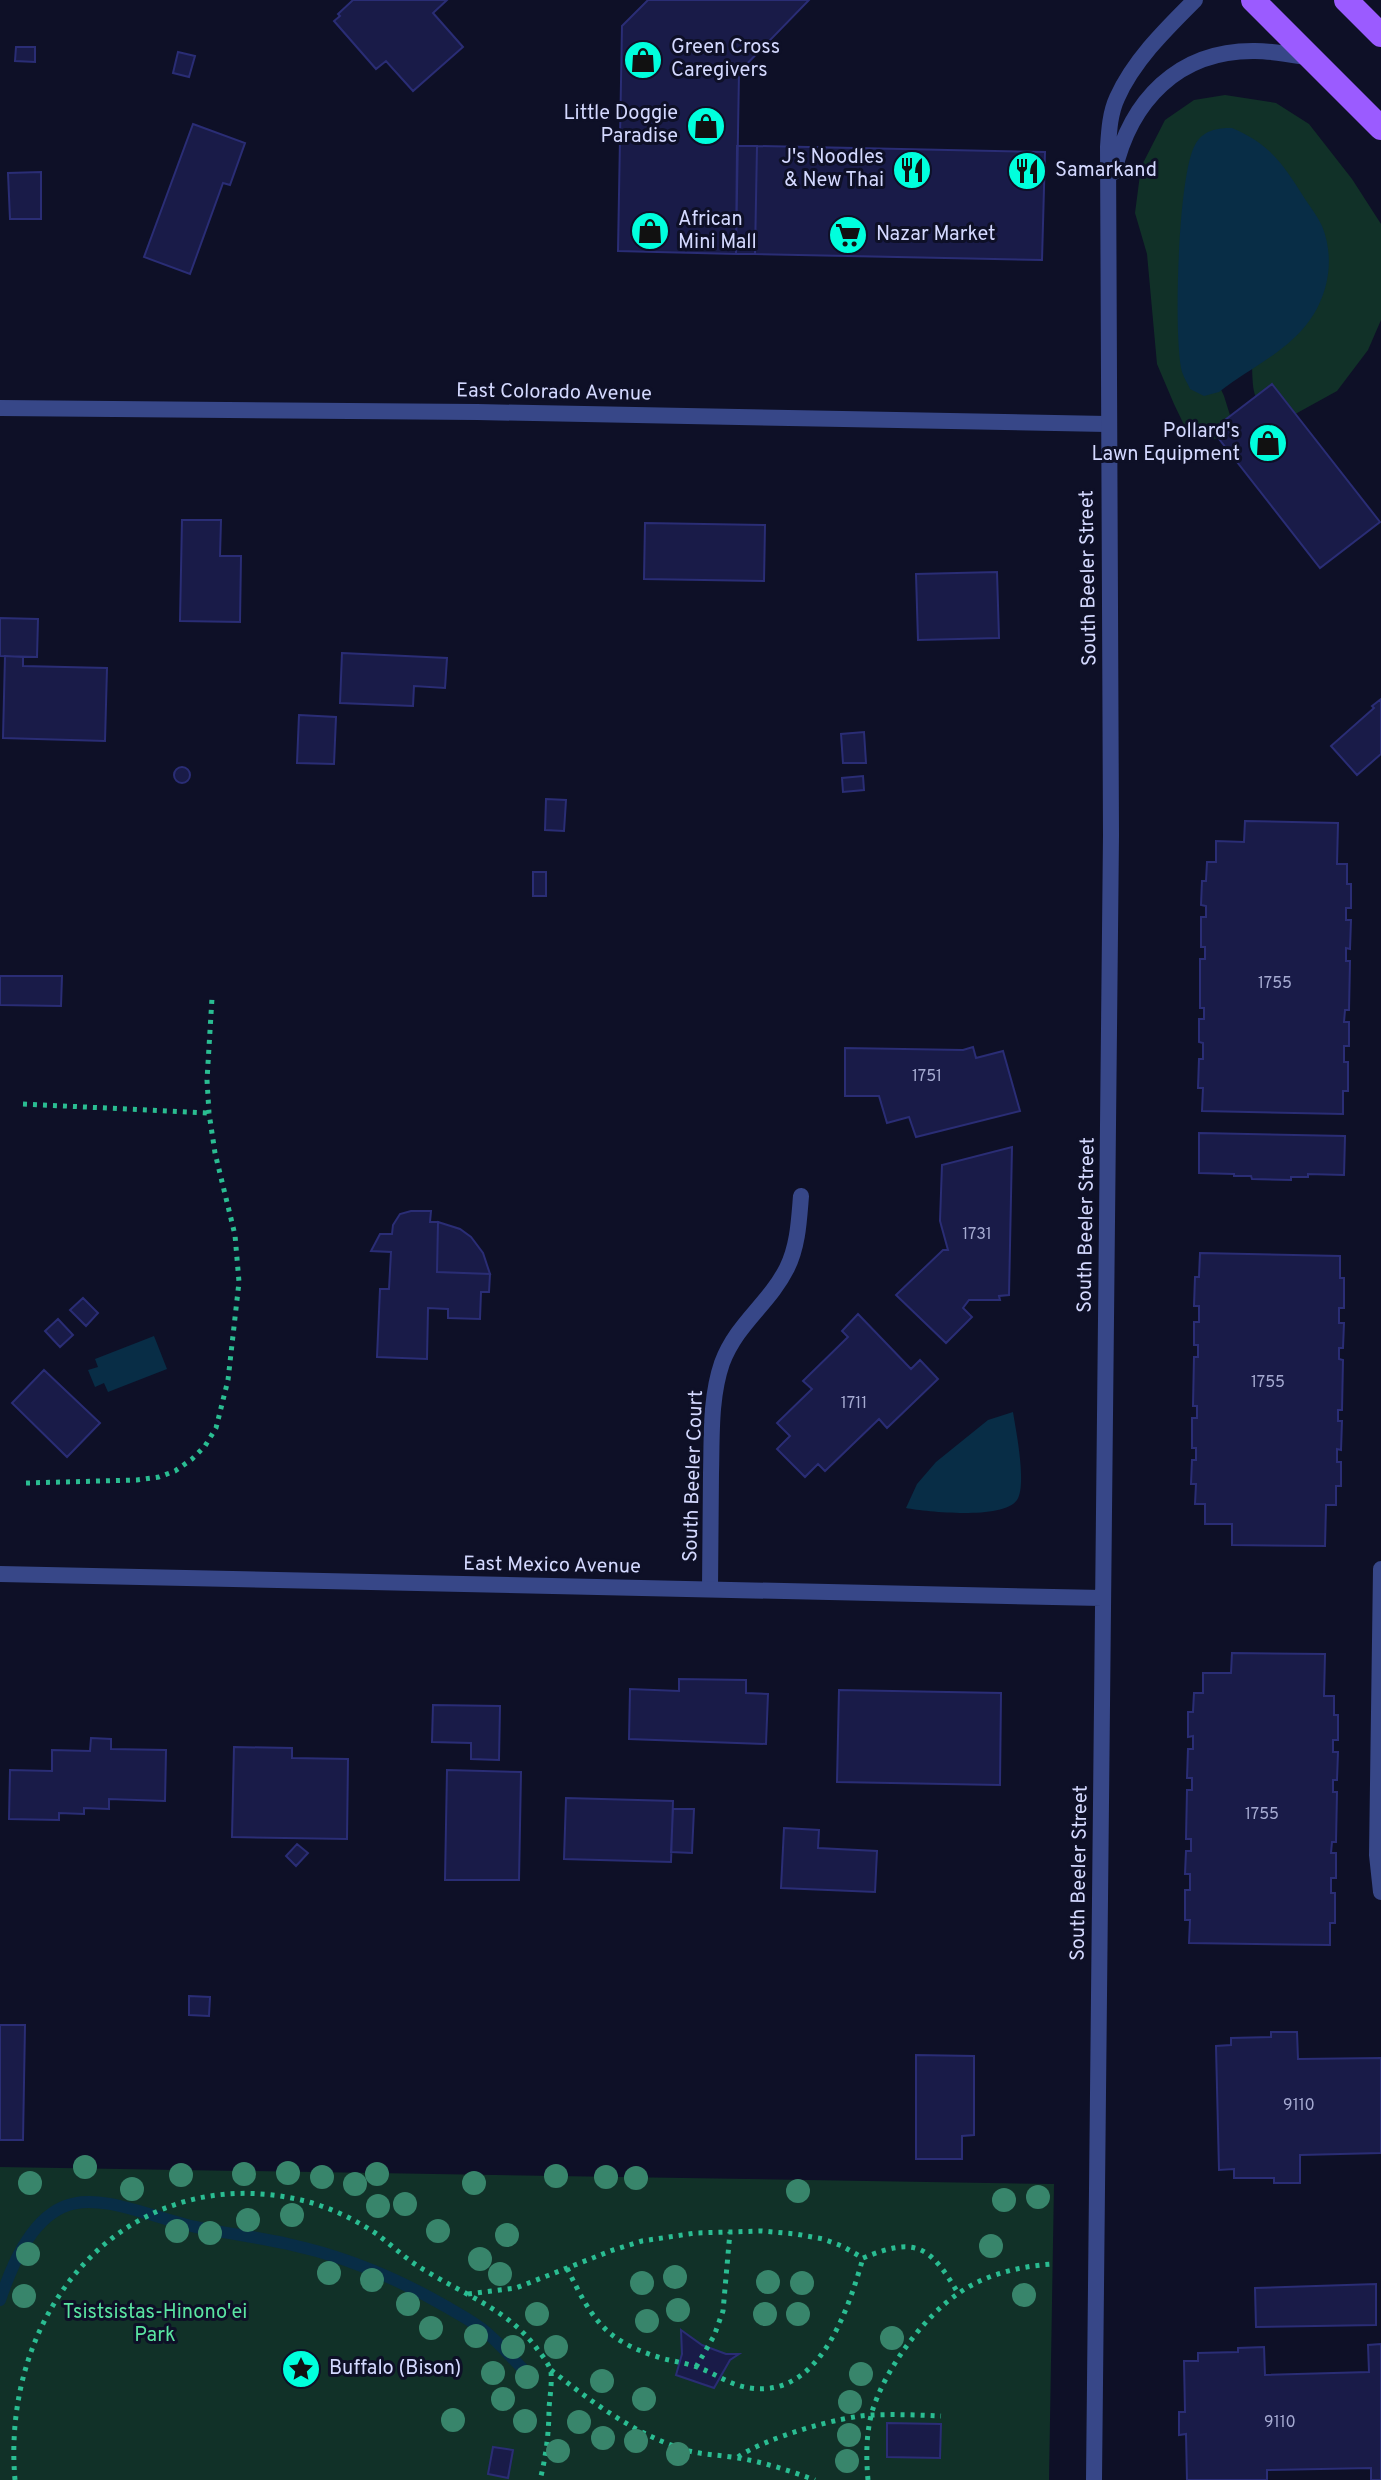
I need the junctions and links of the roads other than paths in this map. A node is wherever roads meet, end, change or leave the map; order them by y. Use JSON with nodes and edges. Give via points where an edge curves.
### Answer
{"nodes":[{"id":1,"x":1195,"y":0,"type":"edge"},
{"id":2,"x":1253,"y":0,"type":"edge"},
{"id":3,"x":1346,"y":0,"type":"edge"},
{"id":4,"x":1381,"y":35,"type":"edge"},
{"id":5,"x":1311,"y":58,"type":"junction"},
{"id":6,"x":1381,"y":128,"type":"edge"},
{"id":7,"x":1107,"y":201,"type":"junction"},
{"id":8,"x":0,"y":408,"type":"edge"},
{"id":9,"x":1107,"y":424,"type":"junction"},
{"id":10,"x":801,"y":1196,"type":"dead end"},
{"id":11,"x":1381,"y":1569,"type":"edge"},
{"id":12,"x":0,"y":1574,"type":"edge"},
{"id":13,"x":710,"y":1589,"type":"junction"},
{"id":14,"x":1102,"y":1598,"type":"junction"},
{"id":15,"x":1381,"y":1892,"type":"edge"},
{"id":16,"x":1094,"y":2480,"type":"edge"}],
"edges":[{"from":1,"to":7,"type":"street","name":"South Beeler Street","via":[[1157,38],[1116,100]]},
{"from":2,"to":5,"type":"main road"},
{"from":3,"to":4,"type":"main road"},
{"from":5,"to":6,"type":"main road"},
{"from":5,"to":7,"type":"street","via":[[1242,52],[1204,59],[1170,76],[1131,124]]},
{"from":7,"to":9,"type":"street","name":"South Beeler Street"},
{"from":8,"to":9,"type":"street","name":"East Colorado Avenue"},
{"from":9,"to":14,"type":"street","name":"South Beeler Street","via":[[1111,835]]},
{"from":10,"to":13,"type":"street","name":"South Beeler Court","via":[[798,1234],[786,1269],[739,1329],[721,1365],[712,1424]]},
{"from":11,"to":15,"type":"street"},
{"from":12,"to":13,"type":"street","name":"East Mexico Avenue"},
{"from":13,"to":14,"type":"street","name":"East Mexico Avenue"},
{"from":14,"to":16,"type":"street","name":"South Beeler Street"}]}
